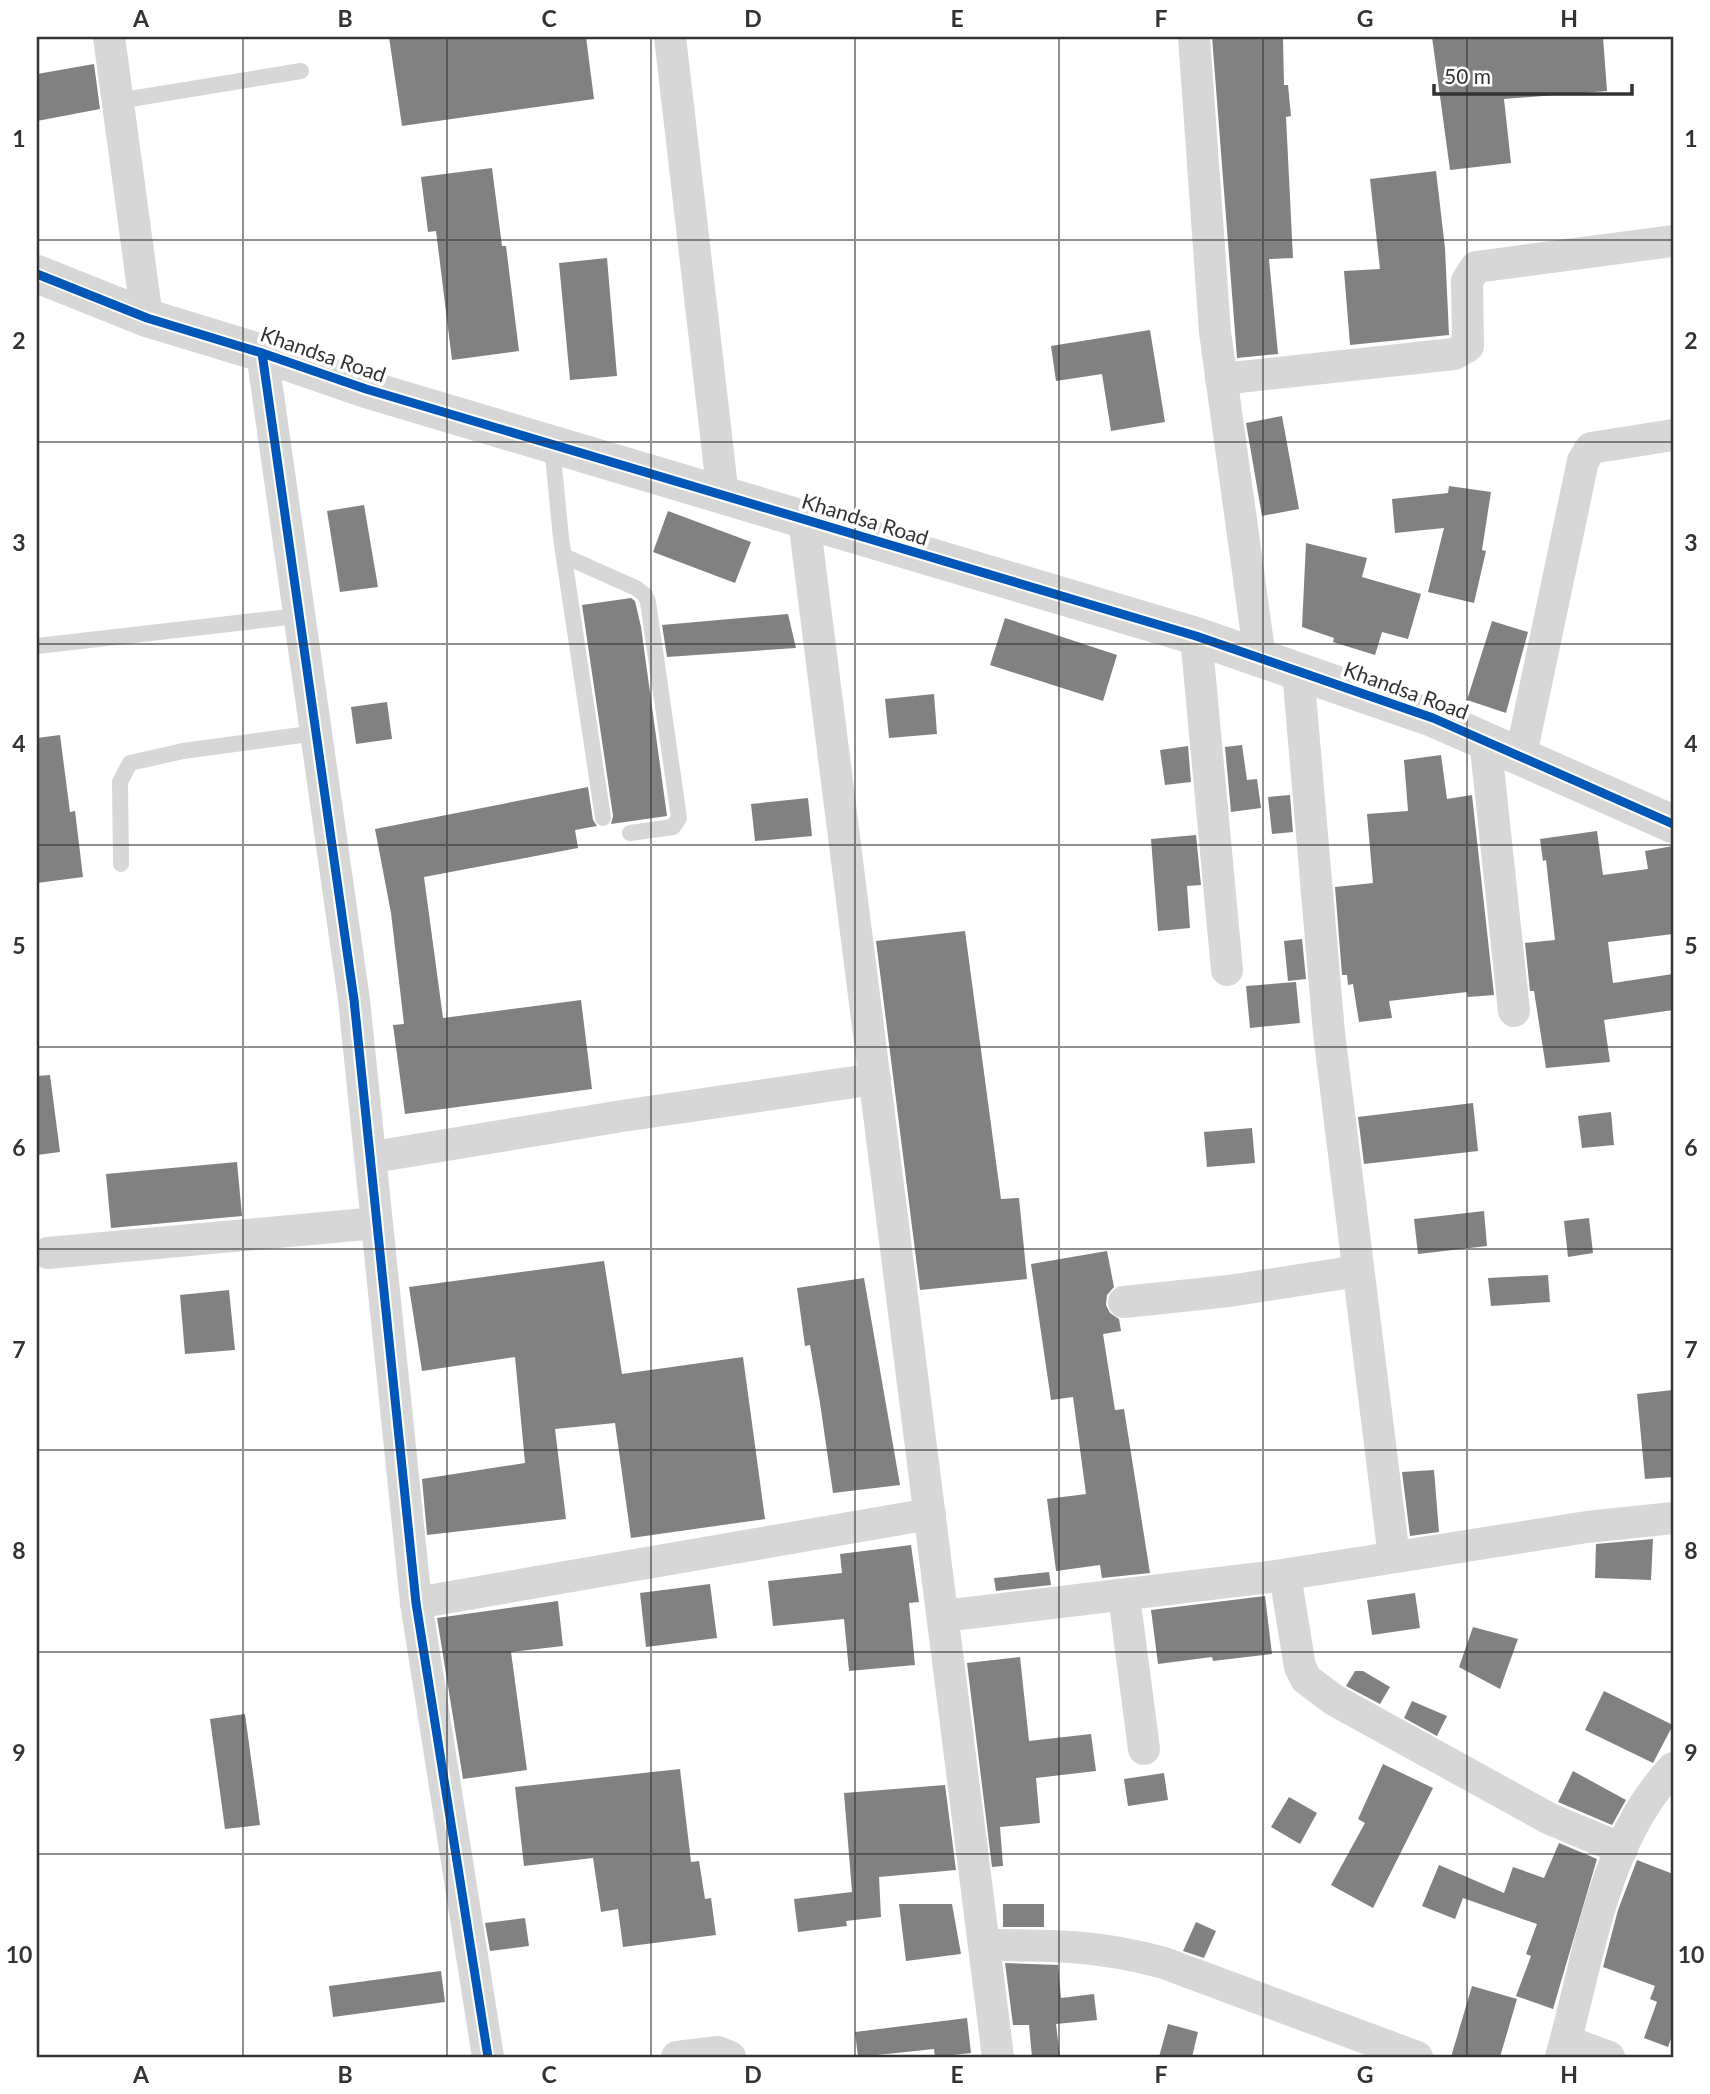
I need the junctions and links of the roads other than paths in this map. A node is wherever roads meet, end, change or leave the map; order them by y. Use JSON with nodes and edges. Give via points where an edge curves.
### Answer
{"nodes":[{"id":1,"x":109,"y":37,"type":"edge"},
{"id":2,"x":670,"y":37,"type":"edge"},
{"id":3,"x":1194,"y":37,"type":"edge"},
{"id":4,"x":301,"y":71,"type":"dead end"},
{"id":5,"x":118,"y":102,"type":"junction"},
{"id":6,"x":1673,"y":241,"type":"edge"},
{"id":7,"x":37,"y":274,"type":"edge"},
{"id":8,"x":147,"y":318,"type":"junction"},
{"id":9,"x":262,"y":353,"type":"junction"},
{"id":10,"x":1221,"y":379,"type":"junction"},
{"id":11,"x":1673,"y":435,"type":"edge"},
{"id":12,"x":552,"y":444,"type":"junction"},
{"id":13,"x":723,"y":496,"type":"junction"},
{"id":14,"x":804,"y":520,"type":"junction"},
{"id":15,"x":564,"y":556,"type":"junction"},
{"id":16,"x":298,"y":616,"type":"junction"},
{"id":17,"x":1196,"y":636,"type":"junction"},
{"id":18,"x":37,"y":646,"type":"edge"},
{"id":19,"x":1260,"y":658,"type":"junction"},
{"id":20,"x":1298,"y":671,"type":"junction"},
{"id":21,"x":316,"y":733,"type":"junction"},
{"id":22,"x":1485,"y":739,"type":"junction"},
{"id":23,"x":1521,"y":755,"type":"junction"},
{"id":24,"x":603,"y":818,"type":"dead end"},
{"id":25,"x":1673,"y":824,"type":"edge"},
{"id":26,"x":630,"y":833,"type":"dead end"},
{"id":27,"x":121,"y":864,"type":"dead end"},
{"id":28,"x":1227,"y":970,"type":"dead end"},
{"id":29,"x":1514,"y":1012,"type":"dead end"},
{"id":30,"x":875,"y":1079,"type":"junction"},
{"id":31,"x":373,"y":1157,"type":"junction"},
{"id":32,"x":377,"y":1223,"type":"junction"},
{"id":33,"x":48,"y":1253,"type":"dead end"},
{"id":34,"x":1357,"y":1271,"type":"junction"},
{"id":35,"x":1124,"y":1302,"type":"dead end"},
{"id":36,"x":930,"y":1514,"type":"junction"},
{"id":37,"x":1673,"y":1518,"type":"edge"},
{"id":38,"x":1394,"y":1557,"type":"junction"},
{"id":39,"x":1285,"y":1574,"type":"junction"},
{"id":40,"x":1124,"y":1596,"type":"junction"},
{"id":41,"x":416,"y":1604,"type":"junction"},
{"id":42,"x":943,"y":1616,"type":"junction"},
{"id":43,"x":1144,"y":1749,"type":"dead end"},
{"id":44,"x":1673,"y":1768,"type":"edge"},
{"id":45,"x":1622,"y":1849,"type":"junction"},
{"id":46,"x":984,"y":1945,"type":"junction"},
{"id":47,"x":1563,"y":2049,"type":"edge"},
{"id":48,"x":988,"y":2056,"type":"edge"},
{"id":49,"x":488,"y":2057,"type":"edge"},
{"id":50,"x":677,"y":2057,"type":"edge"},
{"id":51,"x":730,"y":2057,"type":"edge"},
{"id":52,"x":1417,"y":2057,"type":"edge"},
{"id":53,"x":1609,"y":2057,"type":"edge"}],
"edges":[{"from":1,"to":5,"type":"street"},
{"from":2,"to":13,"type":"street"},
{"from":3,"to":10,"type":"street"},
{"from":4,"to":5,"type":"lane"},
{"from":5,"to":8,"type":"street"},
{"from":6,"to":10,"type":"street","via":[[1476,267],[1466,281],[1468,346],[1454,355]]},
{"from":7,"to":8,"type":"street","name":"Khandsa Road"},
{"from":8,"to":9,"type":"street","name":"Khandsa Road"},
{"from":9,"to":12,"type":"street","name":"Khandsa Road"},
{"from":9,"to":16,"type":"street"},
{"from":10,"to":19,"type":"street"},
{"from":11,"to":23,"type":"street","via":[[1608,444],[1591,449],[1583,461]]},
{"from":12,"to":13,"type":"street","name":"Khandsa Road"},
{"from":12,"to":15,"type":"lane"},
{"from":13,"to":14,"type":"street","name":"Khandsa Road"},
{"from":14,"to":17,"type":"street","name":"Khandsa Road"},
{"from":14,"to":30,"type":"street"},
{"from":15,"to":24,"type":"lane"},
{"from":15,"to":26,"type":"lane","via":[[636,588],[648,602],[679,818],[673,827]]},
{"from":16,"to":18,"type":"lane"},
{"from":16,"to":21,"type":"street"},
{"from":17,"to":19,"type":"street","name":"Khandsa Road"},
{"from":17,"to":28,"type":"street"},
{"from":19,"to":20,"type":"street","name":"Khandsa Road"},
{"from":20,"to":22,"type":"street","name":"Khandsa Road"},
{"from":20,"to":34,"type":"street","via":[[1329,1033]]},
{"from":21,"to":27,"type":"lane","via":[[130,763],[120,782]]},
{"from":21,"to":31,"type":"street"},
{"from":22,"to":23,"type":"street","name":"Khandsa Road"},
{"from":22,"to":29,"type":"street"},
{"from":23,"to":25,"type":"street","name":"Khandsa Road"},
{"from":30,"to":31,"type":"street"},
{"from":30,"to":36,"type":"street"},
{"from":31,"to":32,"type":"street"},
{"from":32,"to":33,"type":"street"},
{"from":32,"to":41,"type":"street"},
{"from":34,"to":35,"type":"street"},
{"from":34,"to":38,"type":"street"},
{"from":36,"to":41,"type":"street"},
{"from":36,"to":42,"type":"street"},
{"from":37,"to":38,"type":"street"},
{"from":38,"to":39,"type":"street"},
{"from":39,"to":40,"type":"street"},
{"from":39,"to":45,"type":"street","via":[[1294,1647],[1306,1679],[1334,1700],[1539,1813]]},
{"from":40,"to":42,"type":"street"},
{"from":40,"to":43,"type":"street"},
{"from":41,"to":49,"type":"street"},
{"from":42,"to":46,"type":"street"},
{"from":44,"to":45,"type":"street"},
{"from":45,"to":47,"type":"street","via":[[1605,1891]]},
{"from":46,"to":48,"type":"street"},
{"from":46,"to":52,"type":"street","via":[[1098,1947],[1130,1953]]},
{"from":47,"to":53,"type":"street"},
{"from":50,"to":51,"type":"street","via":[[718,2052]]}]}
